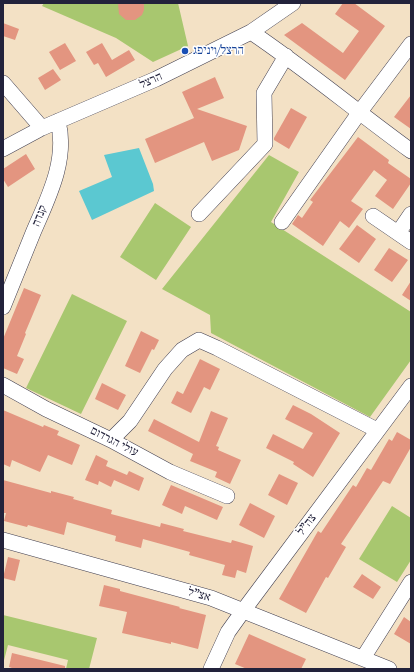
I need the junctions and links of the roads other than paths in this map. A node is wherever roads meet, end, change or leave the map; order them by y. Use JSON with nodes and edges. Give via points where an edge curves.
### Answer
{"nodes":[{"id":1,"x":293,"y":3,"type":"edge"},
{"id":2,"x":251,"y":32,"type":"junction"},
{"id":3,"x":411,"y":44,"type":"edge"},
{"id":4,"x":286,"y":56,"type":"junction"},
{"id":5,"x":3,"y":83,"type":"edge"},
{"id":6,"x":359,"y":113,"type":"junction"},
{"id":7,"x":58,"y":121,"type":"junction"},
{"id":8,"x":42,"y":128,"type":"junction"},
{"id":9,"x":3,"y":149,"type":"edge"},
{"id":10,"x":411,"y":151,"type":"edge"},
{"id":11,"x":199,"y":214,"type":"dead end"},
{"id":12,"x":411,"y":214,"type":"edge"},
{"id":13,"x":374,"y":216,"type":"dead end"},
{"id":14,"x":282,"y":222,"type":"dead end"},
{"id":15,"x":398,"y":232,"type":"junction"},
{"id":16,"x":411,"y":242,"type":"edge"},
{"id":17,"x":3,"y":307,"type":"edge"},
{"id":18,"x":3,"y":385,"type":"edge"},
{"id":19,"x":411,"y":386,"type":"edge"},
{"id":20,"x":377,"y":430,"type":"junction"},
{"id":21,"x":111,"y":440,"type":"junction"},
{"id":22,"x":227,"y":496,"type":"dead end"},
{"id":23,"x":3,"y":540,"type":"edge"},
{"id":24,"x":411,"y":582,"type":"edge"},
{"id":25,"x":243,"y":610,"type":"junction"},
{"id":26,"x":363,"y":658,"type":"junction"},
{"id":27,"x":211,"y":669,"type":"edge"},
{"id":28,"x":389,"y":669,"type":"edge"}],
"edges":[{"from":1,"to":2,"type":"street","name":"הרצל"},
{"from":2,"to":4,"type":"street"},
{"from":2,"to":7,"type":"street","name":"הרצל","via":[[156,79]]},
{"from":3,"to":6,"type":"street"},
{"from":4,"to":6,"type":"street"},
{"from":4,"to":11,"type":"street","via":[[264,93],[265,144]]},
{"from":5,"to":8,"type":"street"},
{"from":6,"to":10,"type":"street"},
{"from":6,"to":14,"type":"street"},
{"from":7,"to":8,"type":"street","name":"הרצל"},
{"from":7,"to":17,"type":"street","name":"קנדה","via":[[61,133],[60,155],[53,185]]},
{"from":8,"to":9,"type":"street","name":"הרצל"},
{"from":12,"to":15,"type":"street"},
{"from":13,"to":15,"type":"street"},
{"from":15,"to":16,"type":"street"},
{"from":18,"to":21,"type":"street","name":"עולי הגרדום"},
{"from":19,"to":20,"type":"street","name":"צה\"ל"},
{"from":20,"to":21,"type":"street","via":[[199,340],[182,350],[165,369],[130,421]]},
{"from":20,"to":25,"type":"street","name":"צה\"ל"},
{"from":21,"to":22,"type":"street","name":"עולי הגרדום","via":[[170,472]]},
{"from":23,"to":25,"type":"street","name":"אצ\"ל","via":[[211,598]]},
{"from":24,"to":26,"type":"street"},
{"from":25,"to":26,"type":"street","name":"אצ\"ל"},
{"from":25,"to":27,"type":"street","name":"צה\"ל","via":[[228,632]]},
{"from":26,"to":28,"type":"street","name":"אצ\"ל"}]}
